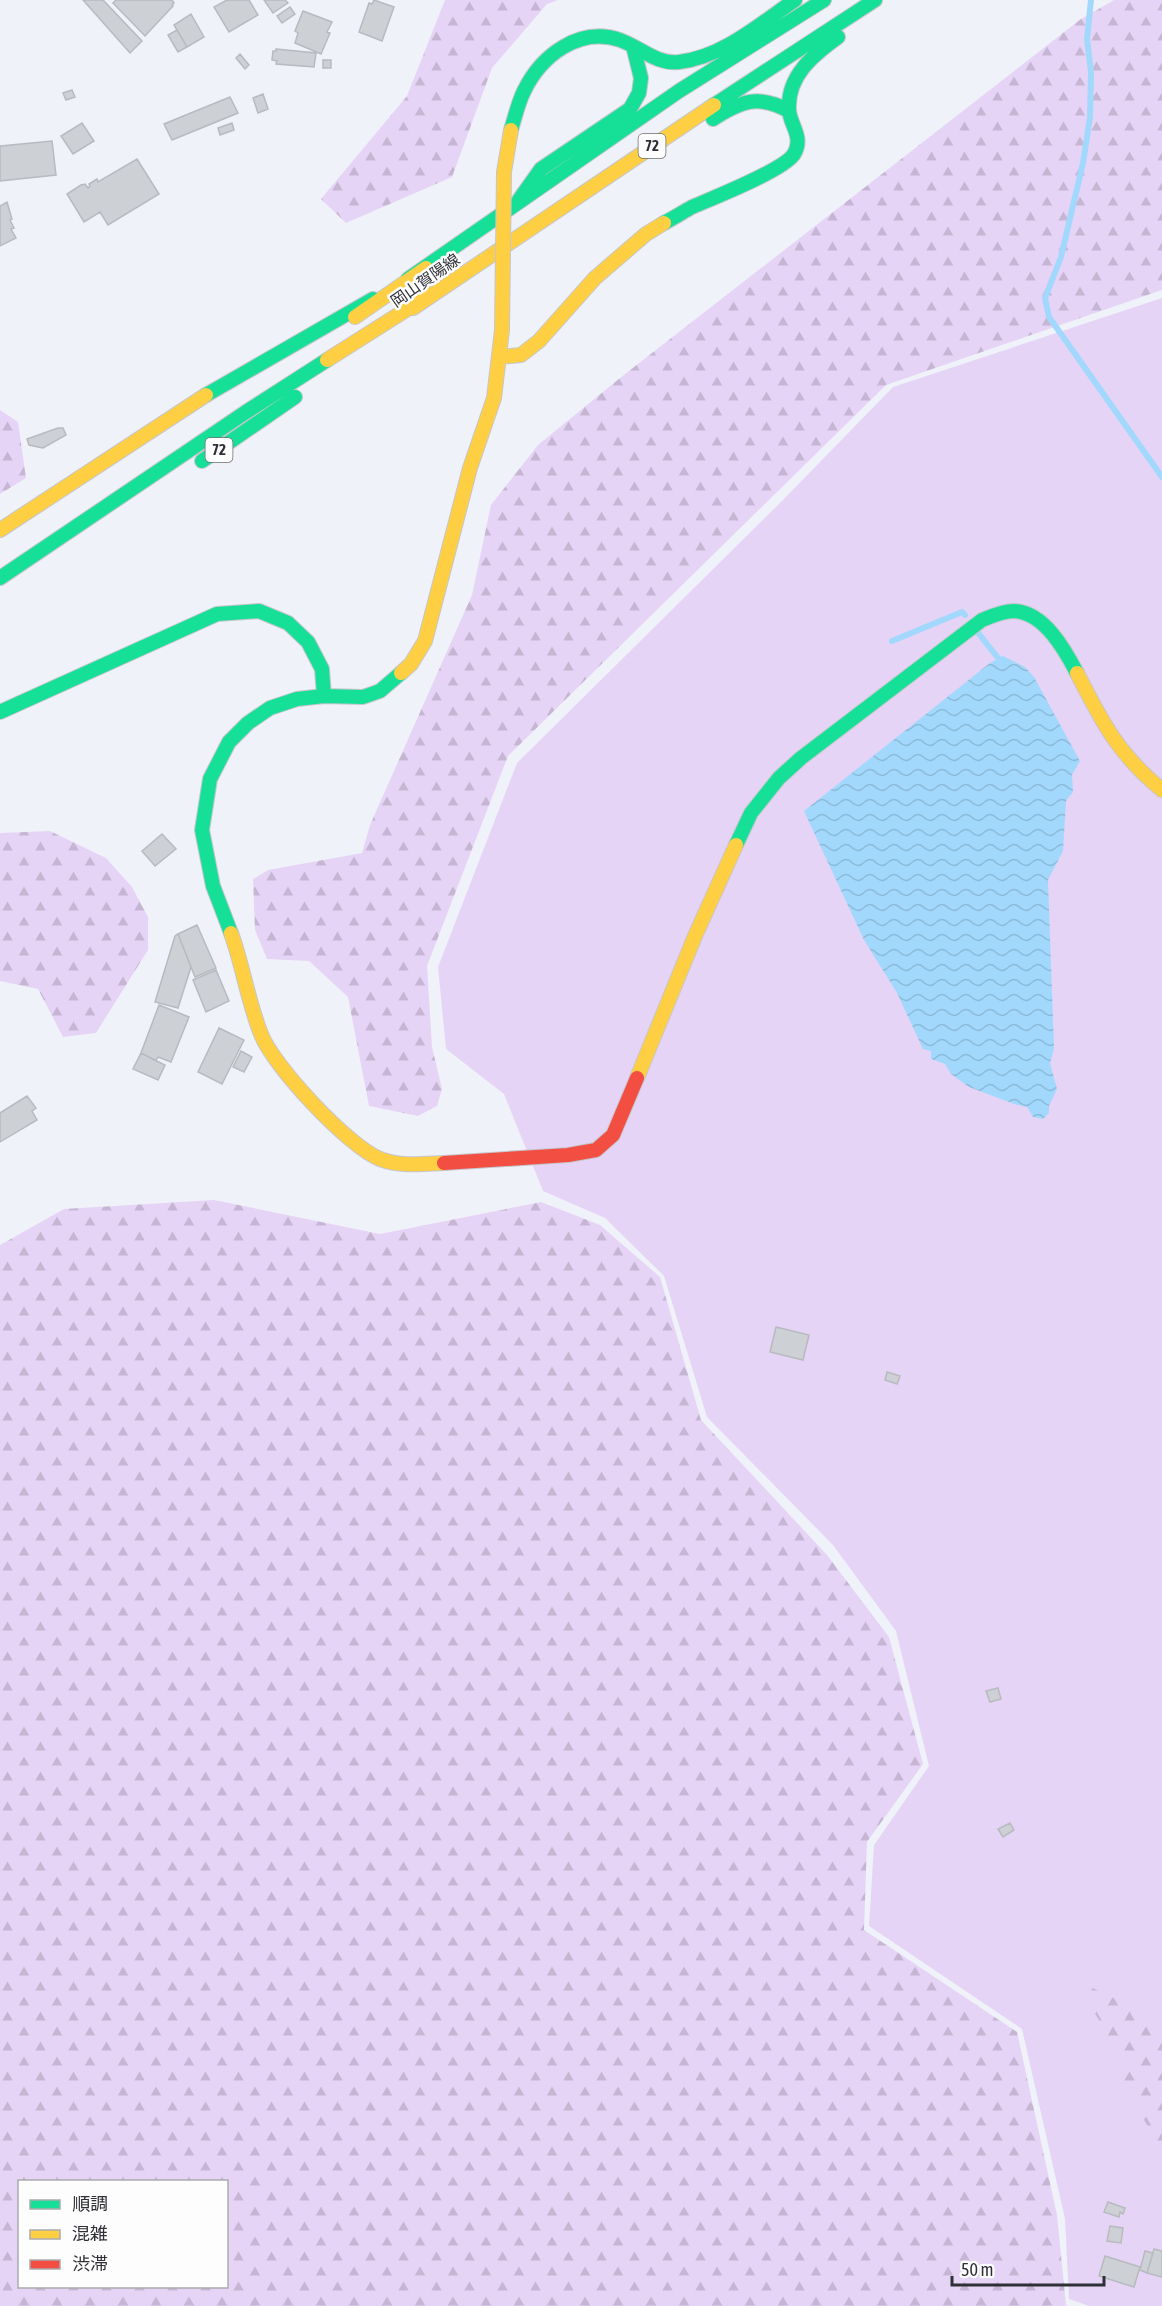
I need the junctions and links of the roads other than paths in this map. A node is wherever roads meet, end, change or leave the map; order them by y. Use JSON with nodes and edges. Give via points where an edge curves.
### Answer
{"nodes":[{"id":1,"x":795,"y":0,"type":"edge"},
{"id":2,"x":824,"y":0,"type":"edge"},
{"id":3,"x":875,"y":0,"type":"edge"},
{"id":4,"x":888,"y":0,"type":"edge"},
{"id":5,"x":633,"y":46,"type":"junction"},
{"id":6,"x":789,"y":111,"type":"junction"},
{"id":7,"x":514,"y":206,"type":"junction"},
{"id":8,"x":552,"y":213,"type":"junction"},
{"id":9,"x":426,"y":268,"type":"junction"},
{"id":10,"x":431,"y":294,"type":"junction"},
{"id":11,"x":499,"y":357,"type":"junction"},
{"id":12,"x":281,"y":368,"type":"dead end"},
{"id":13,"x":186,"y":472,"type":"dead end"},
{"id":14,"x":0,"y":530,"type":"edge"},
{"id":15,"x":29,"y":575,"type":"dead end"},
{"id":16,"x":5,"y":583,"type":"edge"},
{"id":17,"x":324,"y":696,"type":"junction"},
{"id":18,"x":0,"y":712,"type":"edge"},
{"id":19,"x":1162,"y":790,"type":"edge"}],
"edges":[{"from":1,"to":5,"type":"main road","via":[[700,58],[675,63]]},
{"from":2,"to":7,"type":"main road","name":"岡山賀陽線","number":"72","via":[[679,91]]},
{"from":3,"to":8,"type":"main road","name":"岡山賀陽線","number":"72"},
{"from":4,"to":6,"type":"main road","via":[[801,70],[793,84]]},
{"from":5,"to":7,"type":"main road","via":[[641,66],[639,97],[630,109],[541,168]]},
{"from":5,"to":11,"type":"main road","bridge":true,"via":[[598,36],[583,38],[556,51],[525,88],[511,130],[504,172]]},
{"from":6,"to":8,"type":"main road","via":[[770,100],[745,102],[717,116],[612,187],[574,208]]},
{"from":6,"to":11,"type":"main road","via":[[798,134],[794,154],[779,167],[646,234],[595,278],[539,341],[521,355]]},
{"from":7,"to":9,"type":"main road","name":"岡山賀陽線","number":"72"},
{"from":8,"to":10,"type":"main road","name":"岡山賀陽線","number":"72"},
{"from":9,"to":12,"type":"main road","number":"72"},
{"from":9,"to":14,"type":"main road","name":"岡山賀陽線","number":"72","via":[[192,403]]},
{"from":10,"to":13,"type":"main road","name":"岡山賀陽線","number":"72","via":[[264,420]]},
{"from":10,"to":16,"type":"main road","number":"72","via":[[246,412]]},
{"from":11,"to":17,"type":"main road","via":[[494,398],[470,468],[425,641],[411,664],[380,691],[363,697]]},
{"from":15,"to":16,"type":"main road","number":"72"},
{"from":17,"to":18,"type":"main road","via":[[322,669],[308,642],[288,623],[260,611],[217,614]]},
{"from":17,"to":19,"type":"main road","via":[[270,708],[229,742],[210,779],[202,830],[213,886],[237,950],[261,1035],[278,1064],[320,1111],[364,1150],[407,1165],[568,1155],[596,1150],[613,1135],[695,936],[751,813],[801,758],[982,620],[1009,610],[1029,615],[1045,626],[1065,653],[1106,729],[1134,768]]}]}
